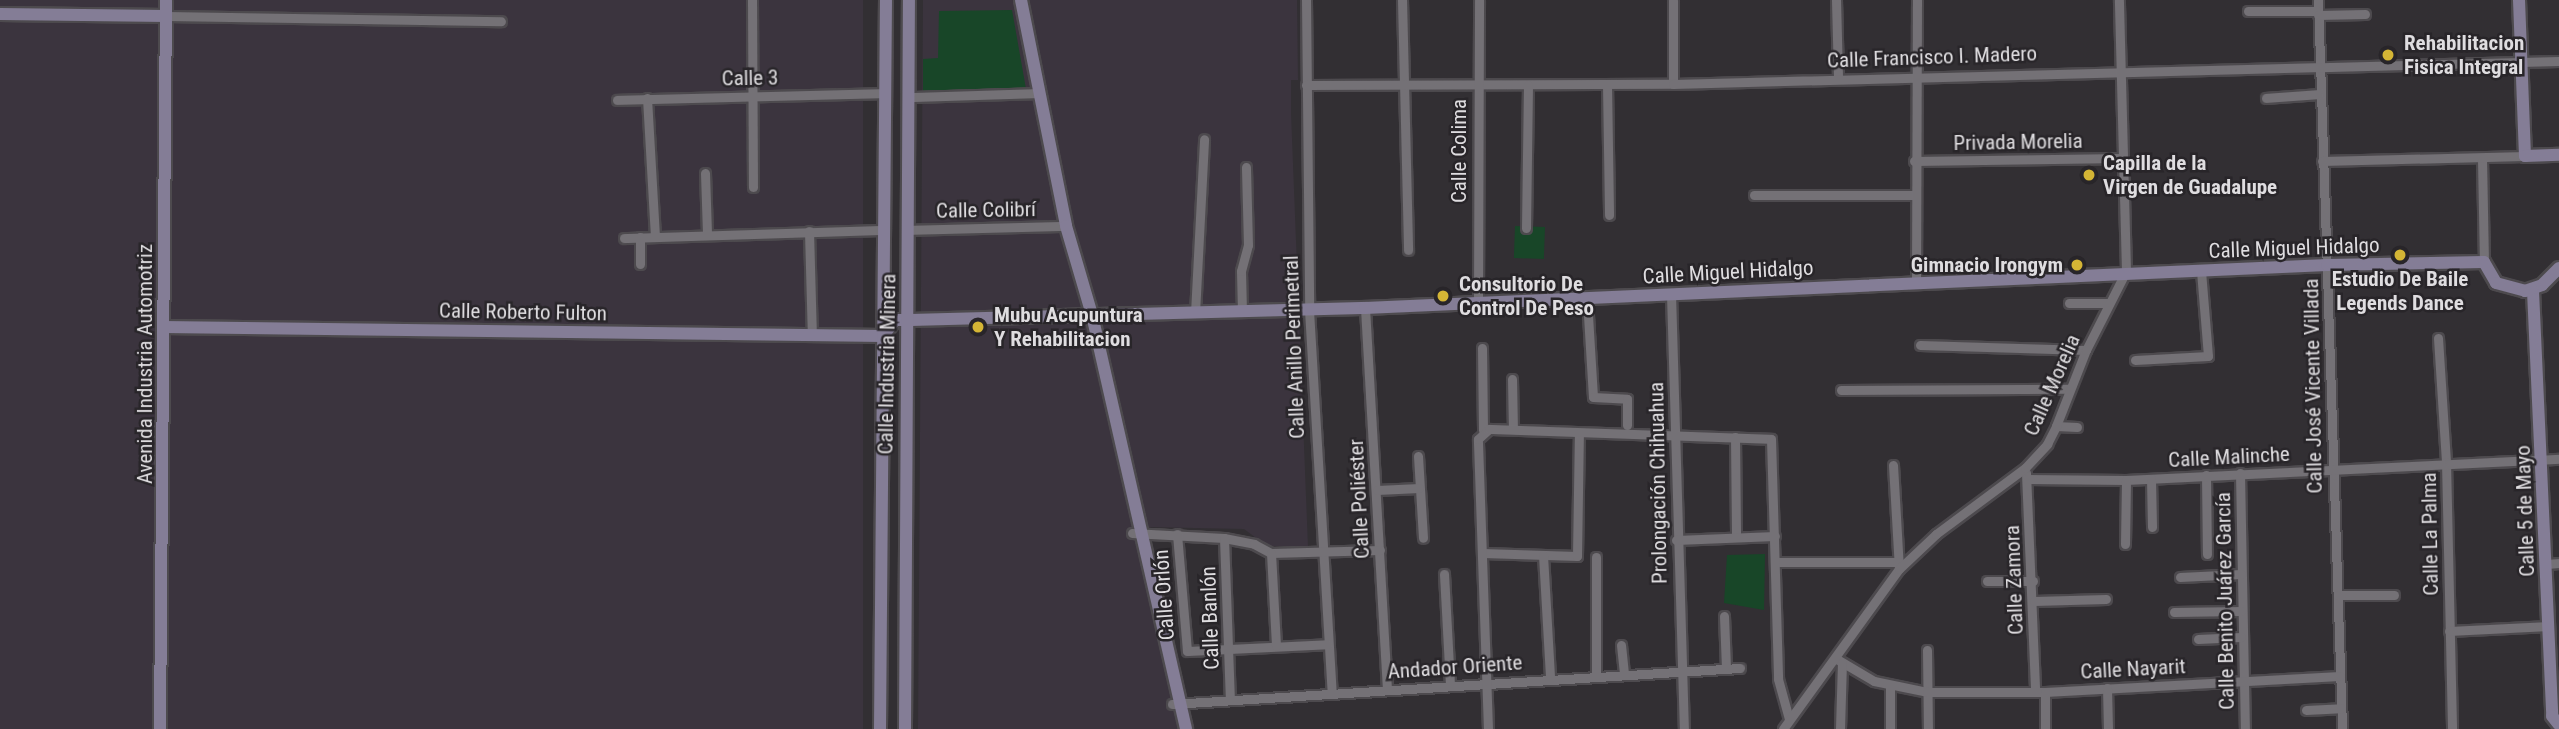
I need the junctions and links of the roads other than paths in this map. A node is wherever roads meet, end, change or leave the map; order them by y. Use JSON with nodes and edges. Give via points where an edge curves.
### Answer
{"nodes":[{"id":1,"x":166,"y":0,"type":"edge"},
{"id":2,"x":751,"y":0,"type":"edge"},
{"id":3,"x":886,"y":0,"type":"edge"},
{"id":4,"x":909,"y":0,"type":"edge"},
{"id":5,"x":1021,"y":0,"type":"edge"},
{"id":6,"x":1306,"y":0,"type":"edge"},
{"id":7,"x":1402,"y":0,"type":"edge"},
{"id":8,"x":1479,"y":0,"type":"edge"},
{"id":9,"x":1673,"y":0,"type":"edge"},
{"id":10,"x":1836,"y":0,"type":"edge"},
{"id":11,"x":1917,"y":0,"type":"edge"},
{"id":12,"x":2119,"y":0,"type":"edge"},
{"id":13,"x":2318,"y":0,"type":"edge"},
{"id":14,"x":2519,"y":0,"type":"edge"},
{"id":15,"x":2248,"y":11,"type":"dead end"},
{"id":16,"x":2318,"y":13,"type":"junction"},
{"id":17,"x":0,"y":14,"type":"edge"},
{"id":18,"x":2365,"y":14,"type":"dead end"},
{"id":19,"x":166,"y":16,"type":"junction"},
{"id":20,"x":886,"y":16,"type":"junction"},
{"id":21,"x":909,"y":16,"type":"junction"},
{"id":22,"x":501,"y":21,"type":"dead end"},
{"id":23,"x":2521,"y":61,"type":"junction"},
{"id":24,"x":2559,"y":61,"type":"edge"},
{"id":25,"x":2319,"y":66,"type":"junction"},
{"id":26,"x":2121,"y":70,"type":"junction"},
{"id":27,"x":1917,"y":75,"type":"junction"},
{"id":28,"x":1838,"y":77,"type":"junction"},
{"id":29,"x":1607,"y":84,"type":"junction"},
{"id":30,"x":1673,"y":84,"type":"junction"},
{"id":31,"x":1306,"y":85,"type":"junction"},
{"id":32,"x":1528,"y":85,"type":"junction"},
{"id":33,"x":1405,"y":86,"type":"junction"},
{"id":34,"x":1476,"y":86,"type":"junction"},
{"id":35,"x":884,"y":93,"type":"junction"},
{"id":36,"x":1036,"y":93,"type":"junction"},
{"id":37,"x":2319,"y":94,"type":"junction"},
{"id":38,"x":752,"y":95,"type":"junction"},
{"id":39,"x":910,"y":97,"type":"junction"},
{"id":40,"x":647,"y":98,"type":"junction"},
{"id":41,"x":2266,"y":98,"type":"dead end"},
{"id":42,"x":617,"y":100,"type":"dead end"},
{"id":43,"x":1204,"y":139,"type":"dead end"},
{"id":44,"x":2559,"y":155,"type":"edge"},
{"id":45,"x":2525,"y":156,"type":"junction"},
{"id":46,"x":2123,"y":158,"type":"junction"},
{"id":47,"x":2482,"y":159,"type":"junction"},
{"id":48,"x":1914,"y":161,"type":"junction"},
{"id":49,"x":2322,"y":161,"type":"junction"},
{"id":50,"x":1246,"y":167,"type":"dead end"},
{"id":51,"x":705,"y":173,"type":"dead end"},
{"id":52,"x":753,"y":187,"type":"dead end"},
{"id":53,"x":1754,"y":195,"type":"dead end"},
{"id":54,"x":1913,"y":195,"type":"junction"},
{"id":55,"x":1609,"y":215,"type":"dead end"},
{"id":56,"x":1066,"y":226,"type":"junction"},
{"id":57,"x":1526,"y":228,"type":"dead end"},
{"id":58,"x":884,"y":230,"type":"junction"},
{"id":59,"x":908,"y":230,"type":"junction"},
{"id":60,"x":809,"y":232,"type":"junction"},
{"id":61,"x":707,"y":234,"type":"junction"},
{"id":62,"x":655,"y":236,"type":"junction"},
{"id":63,"x":640,"y":237,"type":"junction"},
{"id":64,"x":624,"y":238,"type":"dead end"},
{"id":65,"x":1408,"y":250,"type":"dead end"},
{"id":66,"x":2484,"y":262,"type":"junction"},
{"id":67,"x":640,"y":264,"type":"dead end"},
{"id":68,"x":2327,"y":265,"type":"junction"},
{"id":69,"x":2559,"y":268,"type":"edge"},
{"id":70,"x":2126,"y":271,"type":"junction"},
{"id":71,"x":2201,"y":271,"type":"junction"},
{"id":72,"x":1916,"y":284,"type":"junction"},
{"id":73,"x":2533,"y":291,"type":"junction"},
{"id":74,"x":1671,"y":294,"type":"junction"},
{"id":75,"x":1587,"y":299,"type":"junction"},
{"id":76,"x":1478,"y":302,"type":"junction"},
{"id":77,"x":2070,"y":303,"type":"dead end"},
{"id":78,"x":2109,"y":303,"type":"junction"},
{"id":79,"x":1365,"y":308,"type":"junction"},
{"id":80,"x":1309,"y":310,"type":"junction"},
{"id":81,"x":1242,"y":312,"type":"junction"},
{"id":82,"x":1195,"y":313,"type":"junction"},
{"id":83,"x":1092,"y":314,"type":"junction"},
{"id":84,"x":907,"y":320,"type":"junction"},
{"id":85,"x":163,"y":327,"type":"junction"},
{"id":86,"x":812,"y":336,"type":"junction"},
{"id":87,"x":883,"y":336,"type":"junction"},
{"id":88,"x":2438,"y":338,"type":"dead end"},
{"id":89,"x":1920,"y":345,"type":"dead end"},
{"id":90,"x":1482,"y":348,"type":"dead end"},
{"id":91,"x":2086,"y":350,"type":"junction"},
{"id":92,"x":2135,"y":360,"type":"dead end"},
{"id":93,"x":1512,"y":379,"type":"dead end"},
{"id":94,"x":2070,"y":389,"type":"junction"},
{"id":95,"x":1841,"y":390,"type":"dead end"},
{"id":96,"x":1627,"y":425,"type":"dead end"},
{"id":97,"x":2056,"y":426,"type":"junction"},
{"id":98,"x":2077,"y":427,"type":"dead end"},
{"id":99,"x":1513,"y":429,"type":"junction"},
{"id":100,"x":1579,"y":433,"type":"junction"},
{"id":101,"x":1481,"y":435,"type":"junction"},
{"id":102,"x":1675,"y":435,"type":"junction"},
{"id":103,"x":1735,"y":437,"type":"junction"},
{"id":104,"x":1418,"y":456,"type":"dead end"},
{"id":105,"x":2543,"y":459,"type":"junction"},
{"id":106,"x":2559,"y":459,"type":"edge"},
{"id":107,"x":2446,"y":462,"type":"junction"},
{"id":108,"x":1893,"y":465,"type":"dead end"},
{"id":109,"x":2025,"y":468,"type":"junction"},
{"id":110,"x":2331,"y":469,"type":"junction"},
{"id":111,"x":2240,"y":473,"type":"junction"},
{"id":112,"x":2206,"y":475,"type":"junction"},
{"id":113,"x":2027,"y":479,"type":"junction"},
{"id":114,"x":2151,"y":479,"type":"junction"},
{"id":115,"x":2126,"y":480,"type":"junction"},
{"id":116,"x":1419,"y":488,"type":"junction"},
{"id":117,"x":1377,"y":490,"type":"junction"},
{"id":118,"x":2152,"y":527,"type":"dead end"},
{"id":119,"x":1136,"y":533,"type":"junction"},
{"id":120,"x":1177,"y":534,"type":"junction"},
{"id":121,"x":1736,"y":536,"type":"junction"},
{"id":122,"x":1774,"y":536,"type":"junction"},
{"id":123,"x":1224,"y":538,"type":"junction"},
{"id":124,"x":1423,"y":538,"type":"dead end"},
{"id":125,"x":1676,"y":540,"type":"junction"},
{"id":126,"x":2125,"y":544,"type":"dead end"},
{"id":127,"x":1380,"y":551,"type":"junction"},
{"id":128,"x":1271,"y":553,"type":"junction"},
{"id":129,"x":1483,"y":553,"type":"junction"},
{"id":130,"x":1321,"y":554,"type":"junction"},
{"id":131,"x":2207,"y":554,"type":"dead end"},
{"id":132,"x":1544,"y":555,"type":"junction"},
{"id":133,"x":1596,"y":557,"type":"dead end"},
{"id":134,"x":1775,"y":562,"type":"junction"},
{"id":135,"x":2553,"y":564,"type":"edge"},
{"id":136,"x":1899,"y":566,"type":"junction"},
{"id":137,"x":1444,"y":574,"type":"dead end"},
{"id":138,"x":2241,"y":574,"type":"junction"},
{"id":139,"x":2180,"y":577,"type":"dead end"},
{"id":140,"x":1987,"y":581,"type":"dead end"},
{"id":141,"x":2033,"y":581,"type":"junction"},
{"id":142,"x":2338,"y":595,"type":"junction"},
{"id":143,"x":2393,"y":595,"type":"dead end"},
{"id":144,"x":2106,"y":599,"type":"dead end"},
{"id":145,"x":2034,"y":601,"type":"junction"},
{"id":146,"x":2241,"y":611,"type":"junction"},
{"id":147,"x":2174,"y":612,"type":"dead end"},
{"id":148,"x":1724,"y":616,"type":"dead end"},
{"id":149,"x":2549,"y":626,"type":"junction"},
{"id":150,"x":2449,"y":631,"type":"junction"},
{"id":151,"x":2241,"y":637,"type":"junction"},
{"id":152,"x":2198,"y":639,"type":"dead end"},
{"id":153,"x":1328,"y":644,"type":"junction"},
{"id":154,"x":1621,"y":645,"type":"dead end"},
{"id":155,"x":1276,"y":646,"type":"junction"},
{"id":156,"x":1229,"y":649,"type":"junction"},
{"id":157,"x":1927,"y":650,"type":"dead end"},
{"id":158,"x":1838,"y":660,"type":"junction"},
{"id":159,"x":1726,"y":668,"type":"junction"},
{"id":160,"x":1740,"y":668,"type":"dead end"},
{"id":161,"x":1680,"y":671,"type":"junction"},
{"id":162,"x":1624,"y":675,"type":"junction"},
{"id":163,"x":2340,"y":676,"type":"junction"},
{"id":164,"x":1596,"y":677,"type":"junction"},
{"id":165,"x":1550,"y":678,"type":"junction"},
{"id":166,"x":2244,"y":680,"type":"junction"},
{"id":167,"x":1486,"y":681,"type":"junction"},
{"id":168,"x":1450,"y":684,"type":"junction"},
{"id":169,"x":1889,"y":685,"type":"junction"},
{"id":170,"x":1387,"y":688,"type":"junction"},
{"id":171,"x":2107,"y":688,"type":"junction"},
{"id":172,"x":1332,"y":692,"type":"junction"},
{"id":173,"x":1927,"y":692,"type":"junction"},
{"id":174,"x":2040,"y":692,"type":"junction"},
{"id":175,"x":1230,"y":698,"type":"junction"},
{"id":176,"x":1176,"y":703,"type":"junction"},
{"id":177,"x":2341,"y":708,"type":"junction"},
{"id":178,"x":2306,"y":710,"type":"dead end"},
{"id":179,"x":2555,"y":717,"type":"edge"},
{"id":180,"x":1789,"y":719,"type":"junction"},
{"id":181,"x":160,"y":729,"type":"edge"},
{"id":182,"x":880,"y":729,"type":"edge"},
{"id":183,"x":905,"y":729,"type":"edge"},
{"id":184,"x":1178,"y":729,"type":"edge"},
{"id":185,"x":1186,"y":729,"type":"edge"},
{"id":186,"x":1488,"y":729,"type":"edge"},
{"id":187,"x":1684,"y":729,"type":"edge"},
{"id":188,"x":1783,"y":729,"type":"edge"},
{"id":189,"x":1840,"y":729,"type":"edge"},
{"id":190,"x":1891,"y":729,"type":"edge"},
{"id":191,"x":1928,"y":729,"type":"edge"},
{"id":192,"x":2045,"y":729,"type":"edge"},
{"id":193,"x":2108,"y":729,"type":"edge"},
{"id":194,"x":2245,"y":729,"type":"edge"},
{"id":195,"x":2342,"y":729,"type":"edge"},
{"id":196,"x":2452,"y":729,"type":"edge"}],
"edges":[{"from":1,"to":19,"type":"main road","name":"Avenida Industria Automotriz"},
{"from":2,"to":38,"type":"street"},
{"from":3,"to":20,"type":"main road","name":"Calle Industria Minera"},
{"from":4,"to":21,"type":"main road","name":"Calle Industria Minera"},
{"from":5,"to":36,"type":"main road"},
{"from":6,"to":31,"type":"street","name":"Calle Anillo Perimetral"},
{"from":7,"to":33,"type":"street"},
{"from":8,"to":34,"type":"street","name":"Calle Colima"},
{"from":9,"to":30,"type":"street"},
{"from":10,"to":28,"type":"street"},
{"from":11,"to":27,"type":"street"},
{"from":12,"to":26,"type":"street","name":"Calle Morelia"},
{"from":13,"to":16,"type":"street","name":"Calle José Vicente Villada"},
{"from":14,"to":23,"type":"main road"},
{"from":15,"to":16,"type":"street"},
{"from":16,"to":18,"type":"street"},
{"from":16,"to":25,"type":"street","name":"Calle José Vicente Villada"},
{"from":17,"to":19,"type":"main road"},
{"from":19,"to":22,"type":"street"},
{"from":19,"to":85,"type":"main road","name":"Avenida Industria Automotriz"},
{"from":20,"to":21,"type":"main road"},
{"from":20,"to":35,"type":"main road","name":"Calle Industria Minera"},
{"from":21,"to":39,"type":"main road","name":"Calle Industria Minera"},
{"from":23,"to":24,"type":"street","name":"Calle Francisco I. Madero"},
{"from":23,"to":25,"type":"street","name":"Calle Francisco I. Madero"},
{"from":23,"to":45,"type":"main road"},
{"from":25,"to":26,"type":"street","name":"Calle Francisco I. Madero"},
{"from":25,"to":37,"type":"street","name":"Calle José Vicente Villada"},
{"from":26,"to":27,"type":"street","name":"Calle Francisco I. Madero"},
{"from":26,"to":46,"type":"street","name":"Calle Morelia"},
{"from":27,"to":28,"type":"street","name":"Calle Francisco I. Madero"},
{"from":27,"to":48,"type":"street"},
{"from":28,"to":30,"type":"street","name":"Calle Francisco I. Madero"},
{"from":29,"to":30,"type":"street","name":"Calle Francisco I. Madero"},
{"from":29,"to":32,"type":"street","name":"Calle Francisco I. Madero"},
{"from":29,"to":55,"type":"street"},
{"from":31,"to":33,"type":"street","name":"Calle Francisco I. Madero"},
{"from":31,"to":80,"type":"street","name":"Calle Anillo Perimetral"},
{"from":32,"to":34,"type":"street","name":"Calle Francisco I. Madero"},
{"from":32,"to":57,"type":"street"},
{"from":33,"to":34,"type":"street","name":"Calle Francisco I. Madero"},
{"from":33,"to":65,"type":"street"},
{"from":34,"to":76,"type":"street","name":"Calle Colima"},
{"from":35,"to":38,"type":"street","name":"Calle 3"},
{"from":35,"to":58,"type":"main road","name":"Calle Industria Minera"},
{"from":36,"to":39,"type":"street"},
{"from":36,"to":56,"type":"main road"},
{"from":37,"to":41,"type":"street"},
{"from":37,"to":49,"type":"street","name":"Calle José Vicente Villada"},
{"from":38,"to":40,"type":"street","name":"Calle 3"},
{"from":38,"to":52,"type":"street"},
{"from":39,"to":59,"type":"main road","name":"Calle Industria Minera"},
{"from":40,"to":42,"type":"street","name":"Calle 3"},
{"from":40,"to":62,"type":"street"},
{"from":43,"to":82,"type":"street"},
{"from":44,"to":45,"type":"main road"},
{"from":45,"to":47,"type":"street"},
{"from":46,"to":48,"type":"street","name":"Privada Morelia"},
{"from":46,"to":70,"type":"street","name":"Calle Morelia"},
{"from":47,"to":49,"type":"street"},
{"from":47,"to":66,"type":"street"},
{"from":48,"to":54,"type":"street"},
{"from":49,"to":68,"type":"street","name":"Calle José Vicente Villada"},
{"from":50,"to":81,"type":"street","via":[[1248,245],[1241,271]]},
{"from":51,"to":61,"type":"street"},
{"from":53,"to":54,"type":"street"},
{"from":54,"to":72,"type":"street"},
{"from":56,"to":59,"type":"street","name":"Calle Colibrí"},
{"from":56,"to":83,"type":"main road"},
{"from":58,"to":60,"type":"street"},
{"from":58,"to":87,"type":"main road","name":"Calle Industria Minera"},
{"from":59,"to":84,"type":"main road","name":"Calle Industria Minera"},
{"from":60,"to":61,"type":"street"},
{"from":60,"to":86,"type":"street"},
{"from":61,"to":62,"type":"street"},
{"from":62,"to":63,"type":"street"},
{"from":63,"to":64,"type":"street"},
{"from":63,"to":67,"type":"street"},
{"from":66,"to":68,"type":"main road","name":"Calle Miguel Hidalgo"},
{"from":66,"to":73,"type":"main road","via":[[2496,283]]},
{"from":68,"to":71,"type":"main road","name":"Calle Miguel Hidalgo"},
{"from":68,"to":110,"type":"street","name":"Calle José Vicente Villada"},
{"from":69,"to":73,"type":"main road"},
{"from":70,"to":71,"type":"main road","name":"Calle Miguel Hidalgo"},
{"from":70,"to":72,"type":"main road","name":"Calle Miguel Hidalgo"},
{"from":70,"to":78,"type":"street","name":"Calle Morelia"},
{"from":71,"to":92,"type":"street","via":[[2208,356]]},
{"from":72,"to":74,"type":"main road","name":"Calle Miguel Hidalgo"},
{"from":73,"to":105,"type":"main road","name":"Calle 5 de Mayo"},
{"from":74,"to":75,"type":"main road","name":"Calle Miguel Hidalgo"},
{"from":74,"to":102,"type":"street","name":"Prolongación Chihuahua"},
{"from":75,"to":76,"type":"main road","name":"Calle Miguel Hidalgo"},
{"from":75,"to":96,"type":"street","via":[[1593,397],[1627,399]]},
{"from":76,"to":79,"type":"main road","name":"Calle Miguel Hidalgo"},
{"from":77,"to":78,"type":"street"},
{"from":78,"to":91,"type":"street","name":"Calle Morelia"},
{"from":79,"to":80,"type":"main road","name":"Calle Miguel Hidalgo"},
{"from":79,"to":117,"type":"street","name":"Calle Poliéster"},
{"from":80,"to":81,"type":"main road","name":"Calle Miguel Hidalgo"},
{"from":80,"to":130,"type":"street","name":"Calle Anillo Perimetral"},
{"from":81,"to":82,"type":"main road","name":"Calle Miguel Hidalgo"},
{"from":82,"to":83,"type":"main road","name":"Calle Miguel Hidalgo"},
{"from":83,"to":84,"type":"main road","name":"Calle Miguel Hidalgo"},
{"from":83,"to":119,"type":"main road"},
{"from":84,"to":87,"type":"main road","via":[[895,320]]},
{"from":84,"to":183,"type":"main road","name":"Calle Industria Minera"},
{"from":85,"to":86,"type":"main road","name":"Calle Roberto Fulton"},
{"from":85,"to":181,"type":"main road","name":"Avenida Industria Automotriz"},
{"from":86,"to":87,"type":"main road","name":"Calle Roberto Fulton"},
{"from":87,"to":182,"type":"main road","name":"Calle Industria Minera"},
{"from":88,"to":107,"type":"street","name":"Calle La Palma"},
{"from":89,"to":91,"type":"street"},
{"from":90,"to":101,"type":"street"},
{"from":91,"to":94,"type":"street","name":"Calle Morelia"},
{"from":93,"to":99,"type":"street"},
{"from":94,"to":95,"type":"street"},
{"from":94,"to":97,"type":"street","name":"Calle Morelia"},
{"from":97,"to":98,"type":"street"},
{"from":97,"to":109,"type":"street","name":"Calle Morelia"},
{"from":99,"to":100,"type":"street"},
{"from":99,"to":101,"type":"street"},
{"from":100,"to":102,"type":"street"},
{"from":100,"to":132,"type":"street","via":[[1577,556]]},
{"from":101,"to":129,"type":"street"},
{"from":102,"to":103,"type":"street"},
{"from":102,"to":125,"type":"street","name":"Prolongación Chihuahua"},
{"from":103,"to":121,"type":"street"},
{"from":103,"to":122,"type":"street","via":[[1771,439]]},
{"from":104,"to":116,"type":"street"},
{"from":105,"to":106,"type":"street","name":"Calle Malinche"},
{"from":105,"to":107,"type":"street","name":"Calle Malinche"},
{"from":105,"to":135,"type":"main road","name":"Calle 5 de Mayo"},
{"from":107,"to":110,"type":"street","name":"Calle Malinche"},
{"from":107,"to":150,"type":"street","name":"Calle La Palma"},
{"from":108,"to":136,"type":"street"},
{"from":109,"to":113,"type":"street","name":"Calle Zamora"},
{"from":109,"to":136,"type":"street","name":"Calle Morelia"},
{"from":110,"to":111,"type":"street","name":"Calle Malinche"},
{"from":110,"to":142,"type":"street","name":"Calle José Vicente Villada"},
{"from":111,"to":112,"type":"street","name":"Calle Malinche"},
{"from":111,"to":138,"type":"street","name":"Calle Benito Juárez García"},
{"from":112,"to":114,"type":"street","name":"Calle Malinche"},
{"from":112,"to":131,"type":"street"},
{"from":113,"to":115,"type":"street","name":"Calle Malinche"},
{"from":113,"to":141,"type":"street","name":"Calle Zamora"},
{"from":114,"to":115,"type":"street","name":"Calle Malinche"},
{"from":114,"to":118,"type":"street"},
{"from":115,"to":126,"type":"street"},
{"from":116,"to":117,"type":"street"},
{"from":116,"to":124,"type":"street"},
{"from":117,"to":127,"type":"street","name":"Calle Poliéster"},
{"from":119,"to":120,"type":"street"},
{"from":119,"to":176,"type":"main road"},
{"from":120,"to":123,"type":"street"},
{"from":120,"to":156,"type":"street","name":"Calle Orlón","via":[[1184,646],[1189,651]]},
{"from":121,"to":122,"type":"street"},
{"from":121,"to":125,"type":"street"},
{"from":122,"to":134,"type":"street"},
{"from":123,"to":128,"type":"street"},
{"from":123,"to":156,"type":"street","name":"Calle Banlón"},
{"from":125,"to":161,"type":"street","name":"Prolongación Chihuahua"},
{"from":127,"to":130,"type":"street"},
{"from":127,"to":170,"type":"street","name":"Calle Poliéster"},
{"from":128,"to":130,"type":"street"},
{"from":128,"to":155,"type":"street"},
{"from":129,"to":132,"type":"street"},
{"from":129,"to":167,"type":"street"},
{"from":130,"to":153,"type":"street","name":"Calle Anillo Perimetral"},
{"from":132,"to":165,"type":"street"},
{"from":133,"to":164,"type":"street"},
{"from":134,"to":136,"type":"street"},
{"from":134,"to":180,"type":"street","via":[[1778,679]]},
{"from":135,"to":149,"type":"main road","name":"Calle 5 de Mayo"},
{"from":136,"to":158,"type":"street","name":"Calle Morelia"},
{"from":137,"to":168,"type":"street"},
{"from":138,"to":139,"type":"street"},
{"from":138,"to":146,"type":"street","name":"Calle Benito Juárez García"},
{"from":140,"to":141,"type":"street"},
{"from":141,"to":145,"type":"street","name":"Calle Zamora"},
{"from":142,"to":143,"type":"street"},
{"from":142,"to":163,"type":"street","name":"Calle José Vicente Villada"},
{"from":144,"to":145,"type":"street"},
{"from":145,"to":174,"type":"street","name":"Calle Zamora"},
{"from":146,"to":147,"type":"street"},
{"from":146,"to":151,"type":"street","name":"Calle Benito Juárez García"},
{"from":148,"to":159,"type":"street"},
{"from":149,"to":150,"type":"street"},
{"from":149,"to":179,"type":"main road","name":"Calle 5 de Mayo"},
{"from":150,"to":196,"type":"street","name":"Calle La Palma"},
{"from":151,"to":152,"type":"street"},
{"from":151,"to":166,"type":"street","name":"Calle Benito Juárez García"},
{"from":153,"to":155,"type":"street"},
{"from":153,"to":172,"type":"street","name":"Calle Anillo Perimetral"},
{"from":154,"to":162,"type":"street"},
{"from":155,"to":156,"type":"street"},
{"from":156,"to":175,"type":"street","name":"Calle Banlón"},
{"from":157,"to":173,"type":"street"},
{"from":158,"to":169,"type":"street","name":"Calle Nayarit"},
{"from":158,"to":180,"type":"street","name":"Calle Morelia"},
{"from":158,"to":189,"type":"street"},
{"from":159,"to":160,"type":"street","name":"Andador Oriente"},
{"from":159,"to":161,"type":"street","name":"Andador Oriente"},
{"from":161,"to":162,"type":"street","name":"Andador Oriente"},
{"from":161,"to":187,"type":"street","name":"Prolongación Chihuahua"},
{"from":162,"to":164,"type":"street","name":"Andador Oriente"},
{"from":163,"to":166,"type":"street","name":"Calle Nayarit"},
{"from":163,"to":177,"type":"street","name":"Calle José Vicente Villada"},
{"from":164,"to":165,"type":"street","name":"Andador Oriente"},
{"from":165,"to":167,"type":"street","name":"Andador Oriente"},
{"from":166,"to":171,"type":"street","name":"Calle Nayarit"},
{"from":166,"to":194,"type":"street","name":"Calle Benito Juárez García"},
{"from":167,"to":168,"type":"street","name":"Andador Oriente"},
{"from":167,"to":186,"type":"street"},
{"from":168,"to":170,"type":"street","name":"Andador Oriente"},
{"from":169,"to":173,"type":"street","name":"Calle Nayarit"},
{"from":169,"to":190,"type":"street"},
{"from":170,"to":172,"type":"street","name":"Andador Oriente"},
{"from":171,"to":174,"type":"street","name":"Calle Nayarit"},
{"from":171,"to":193,"type":"street"},
{"from":172,"to":175,"type":"street","name":"Andador Oriente"},
{"from":173,"to":174,"type":"street","name":"Calle Nayarit"},
{"from":173,"to":191,"type":"street"},
{"from":174,"to":192,"type":"street","name":"Calle Zamora"},
{"from":175,"to":176,"type":"street","name":"Andador Oriente"},
{"from":176,"to":184,"type":"main road"},
{"from":176,"to":185,"type":"main road"},
{"from":177,"to":178,"type":"street"},
{"from":177,"to":195,"type":"street","name":"Calle José Vicente Villada"},
{"from":180,"to":188,"type":"street","name":"Calle Morelia"}]}
